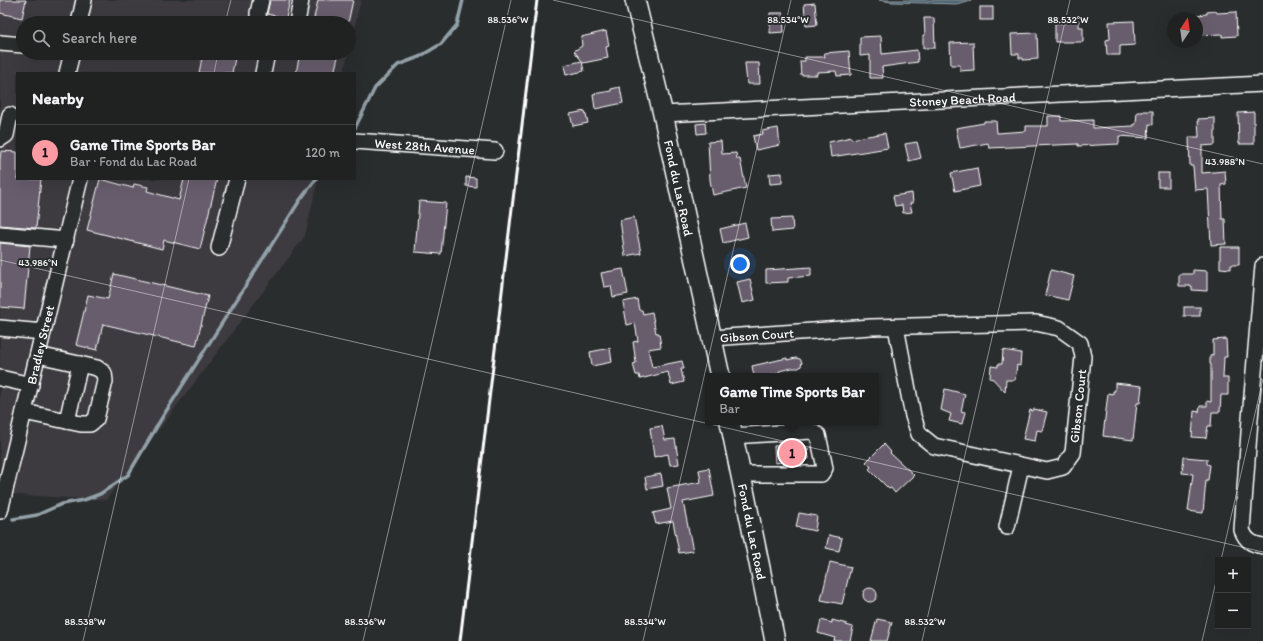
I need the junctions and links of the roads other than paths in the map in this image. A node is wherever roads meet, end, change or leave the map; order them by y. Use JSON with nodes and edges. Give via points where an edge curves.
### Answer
{"nodes":[{"id":1,"x":84,"y":0,"type":"edge"},
{"id":2,"x":261,"y":0,"type":"edge"},
{"id":3,"x":301,"y":0,"type":"edge"},
{"id":4,"x":635,"y":0,"type":"edge"},
{"id":5,"x":81,"y":16,"type":"edge"},
{"id":6,"x":258,"y":16,"type":"edge"},
{"id":7,"x":298,"y":16,"type":"edge"},
{"id":8,"x":0,"y":43,"type":"edge"},
{"id":9,"x":16,"y":44,"type":"edge"},
{"id":10,"x":70,"y":60,"type":"edge"},
{"id":11,"x":266,"y":60,"type":"edge"},
{"id":12,"x":67,"y":72,"type":"edge"},
{"id":13,"x":263,"y":72,"type":"edge"},
{"id":14,"x":1263,"y":84,"type":"edge"},
{"id":15,"x":662,"y":114,"type":"junction"},
{"id":16,"x":9,"y":115,"type":"edge"},
{"id":17,"x":0,"y":138,"type":"edge"},
{"id":18,"x":356,"y":141,"type":"edge"},
{"id":19,"x":495,"y":151,"type":"dead end"},
{"id":20,"x":80,"y":180,"type":"edge"},
{"id":21,"x":238,"y":180,"type":"edge"},
{"id":22,"x":0,"y":234,"type":"edge"},
{"id":23,"x":66,"y":240,"type":"junction"},
{"id":24,"x":219,"y":248,"type":"dead end"},
{"id":25,"x":1263,"y":266,"type":"edge"},
{"id":26,"x":896,"y":327,"type":"junction"},
{"id":27,"x":0,"y":328,"type":"edge"},
{"id":28,"x":44,"y":332,"type":"junction"},
{"id":29,"x":712,"y":338,"type":"junction"},
{"id":30,"x":38,"y":355,"type":"junction"},
{"id":31,"x":80,"y":364,"type":"junction"},
{"id":32,"x":719,"y":373,"type":"edge"},
{"id":33,"x":0,"y":378,"type":"edge"},
{"id":34,"x":31,"y":385,"type":"junction"},
{"id":35,"x":24,"y":412,"type":"junction"},
{"id":36,"x":67,"y":421,"type":"junction"},
{"id":37,"x":731,"y":429,"type":"edge"},
{"id":38,"x":1021,"y":466,"type":"junction"},
{"id":39,"x":740,"y":474,"type":"junction"},
{"id":40,"x":0,"y":511,"type":"edge"},
{"id":41,"x":1007,"y":527,"type":"dead end"},
{"id":42,"x":1263,"y":546,"type":"edge"},
{"id":43,"x":774,"y":641,"type":"edge"}],
"edges":[{"from":1,"to":5,"type":"street"},
{"from":2,"to":6,"type":"street"},
{"from":3,"to":7,"type":"street"},
{"from":4,"to":15,"type":"main road","name":"Fond du Lac Road"},
{"from":8,"to":9,"type":"street"},
{"from":10,"to":12,"type":"street"},
{"from":11,"to":13,"type":"street"},
{"from":14,"to":15,"type":"street","name":"Stoney Beach Road"},
{"from":15,"to":29,"type":"main road","name":"Fond du Lac Road"},
{"from":16,"to":17,"type":"street","via":[[6,135]]},
{"from":18,"to":19,"type":"street","name":"West 28th Avenue"},
{"from":20,"to":23,"type":"street","name":"Bradley Street"},
{"from":21,"to":24,"type":"street"},
{"from":22,"to":23,"type":"street"},
{"from":23,"to":28,"type":"street","name":"Bradley Street"},
{"from":25,"to":42,"type":"street","via":[[1242,530],[1249,542]]},
{"from":26,"to":29,"type":"street","name":"Gibson Court"},
{"from":26,"to":38,"type":"street","name":"Gibson Court","via":[[913,416],[919,434],[934,446]]},
{"from":26,"to":38,"type":"street","name":"Gibson Court","via":[[1036,323],[1059,328],[1080,343],[1083,357],[1073,453],[1063,466],[1047,471]]},
{"from":27,"to":28,"type":"street"},
{"from":28,"to":30,"type":"street","name":"Bradley Street"},
{"from":29,"to":32,"type":"main road","name":"Fond du Lac Road"},
{"from":30,"to":31,"type":"street"},
{"from":30,"to":34,"type":"street","name":"Bradley Street"},
{"from":31,"to":36,"type":"street"},
{"from":31,"to":36,"type":"street","via":[[97,368],[104,373],[105,381],[96,419],[90,424]]},
{"from":33,"to":34,"type":"street"},
{"from":34,"to":35,"type":"street","name":"Bradley Street"},
{"from":35,"to":36,"type":"street"},
{"from":35,"to":40,"type":"street","name":"Bradley Street"},
{"from":37,"to":39,"type":"main road","name":"Fond du Lac Road"},
{"from":37,"to":39,"type":"street","via":[[811,431],[818,435],[825,468],[821,474]]},
{"from":38,"to":41,"type":"street"},
{"from":39,"to":43,"type":"main road","name":"Fond du Lac Road"}]}
